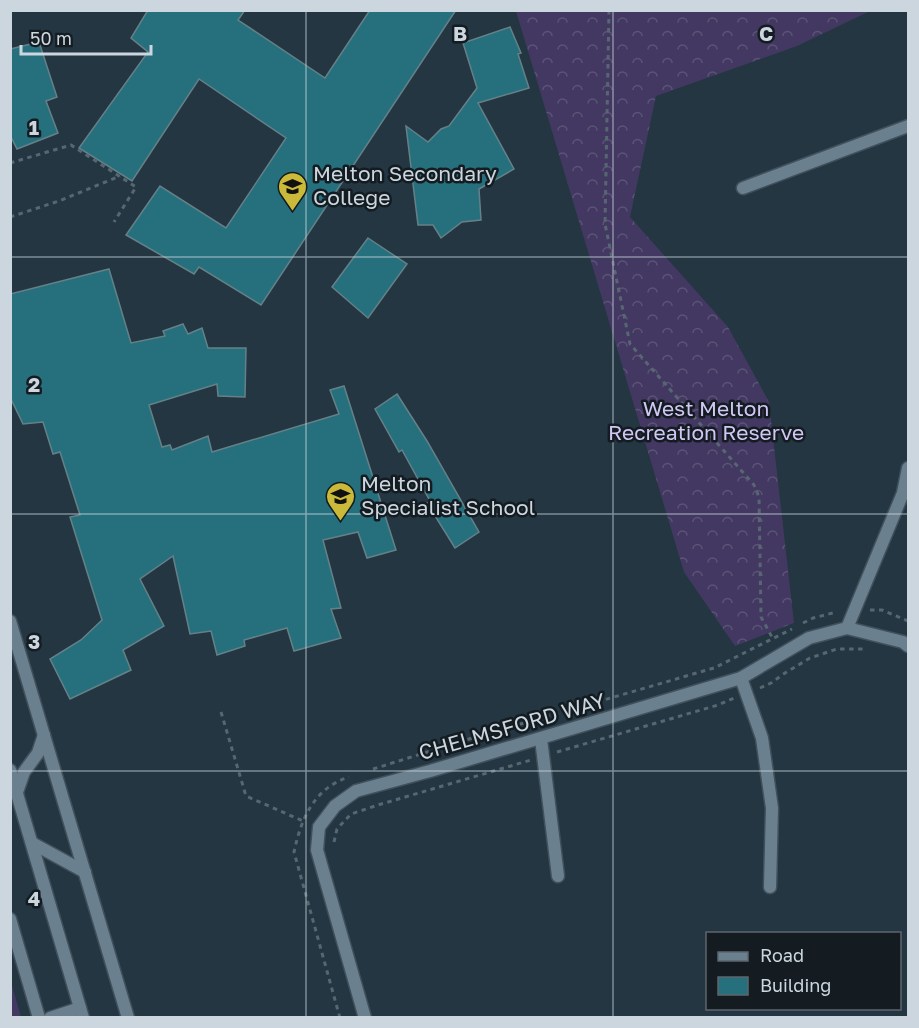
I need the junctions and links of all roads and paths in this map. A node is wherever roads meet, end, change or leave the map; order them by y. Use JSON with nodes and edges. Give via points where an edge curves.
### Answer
{"nodes":[{"id":1,"x":609,"y":10,"type":"edge"},
{"id":2,"x":909,"y":126,"type":"edge"},
{"id":3,"x":10,"y":164,"type":"edge"},
{"id":4,"x":120,"y":176,"type":"junction"},
{"id":5,"x":743,"y":188,"type":"dead end"},
{"id":6,"x":10,"y":217,"type":"edge"},
{"id":7,"x":114,"y":222,"type":"dead end"},
{"id":8,"x":909,"y":468,"type":"edge"},
{"id":9,"x":10,"y":621,"type":"edge"},
{"id":10,"x":847,"y":628,"type":"junction"},
{"id":11,"x":772,"y":639,"type":"dead end"},
{"id":12,"x":909,"y":646,"type":"edge"},
{"id":13,"x":741,"y":678,"type":"junction"},
{"id":14,"x":221,"y":712,"type":"dead end"},
{"id":15,"x":44,"y":735,"type":"junction"},
{"id":16,"x":541,"y":739,"type":"junction"},
{"id":17,"x":10,"y":770,"type":"edge"},
{"id":18,"x":17,"y":792,"type":"junction"},
{"id":19,"x":303,"y":820,"type":"dead end"},
{"id":20,"x":32,"y":843,"type":"junction"},
{"id":21,"x":85,"y":872,"type":"junction"},
{"id":22,"x":558,"y":876,"type":"dead end"},
{"id":23,"x":770,"y":887,"type":"dead end"},
{"id":24,"x":10,"y":919,"type":"edge"},
{"id":25,"x":81,"y":1013,"type":"edge"},
{"id":26,"x":39,"y":1017,"type":"edge"},
{"id":27,"x":50,"y":1017,"type":"edge"},
{"id":28,"x":128,"y":1017,"type":"edge"},
{"id":29,"x":365,"y":1017,"type":"edge"}],
"edges":[{"from":1,"to":11,"type":"path","via":[[605,224],[630,344],[754,485],[759,497],[761,617]]},
{"from":2,"to":5,"type":"street"},
{"from":3,"to":4,"type":"path","via":[[72,145]]},
{"from":4,"to":6,"type":"path"},
{"from":4,"to":7,"type":"path","via":[[136,187]]},
{"from":8,"to":10,"type":"street","via":[[903,493]]},
{"from":9,"to":15,"type":"street"},
{"from":10,"to":12,"type":"street","name":"CHELMSFORD WAY"},
{"from":10,"to":13,"type":"street","name":"CHELMSFORD WAY","via":[[809,638]]},
{"from":13,"to":16,"type":"street","name":"CHELMSFORD WAY"},
{"from":13,"to":23,"type":"street","via":[[762,738],[771,808]]},
{"from":14,"to":19,"type":"path","via":[[246,796]]},
{"from":15,"to":18,"type":"street"},
{"from":15,"to":21,"type":"street"},
{"from":16,"to":22,"type":"street"},
{"from":16,"to":29,"type":"street","name":"CHELMSFORD WAY","via":[[356,791],[335,806],[319,827],[317,850]]},
{"from":17,"to":18,"type":"street"},
{"from":18,"to":20,"type":"street"},
{"from":20,"to":21,"type":"street"},
{"from":20,"to":25,"type":"street"},
{"from":21,"to":28,"type":"street"},
{"from":24,"to":26,"type":"street"},
{"from":25,"to":27,"type":"street"}]}
